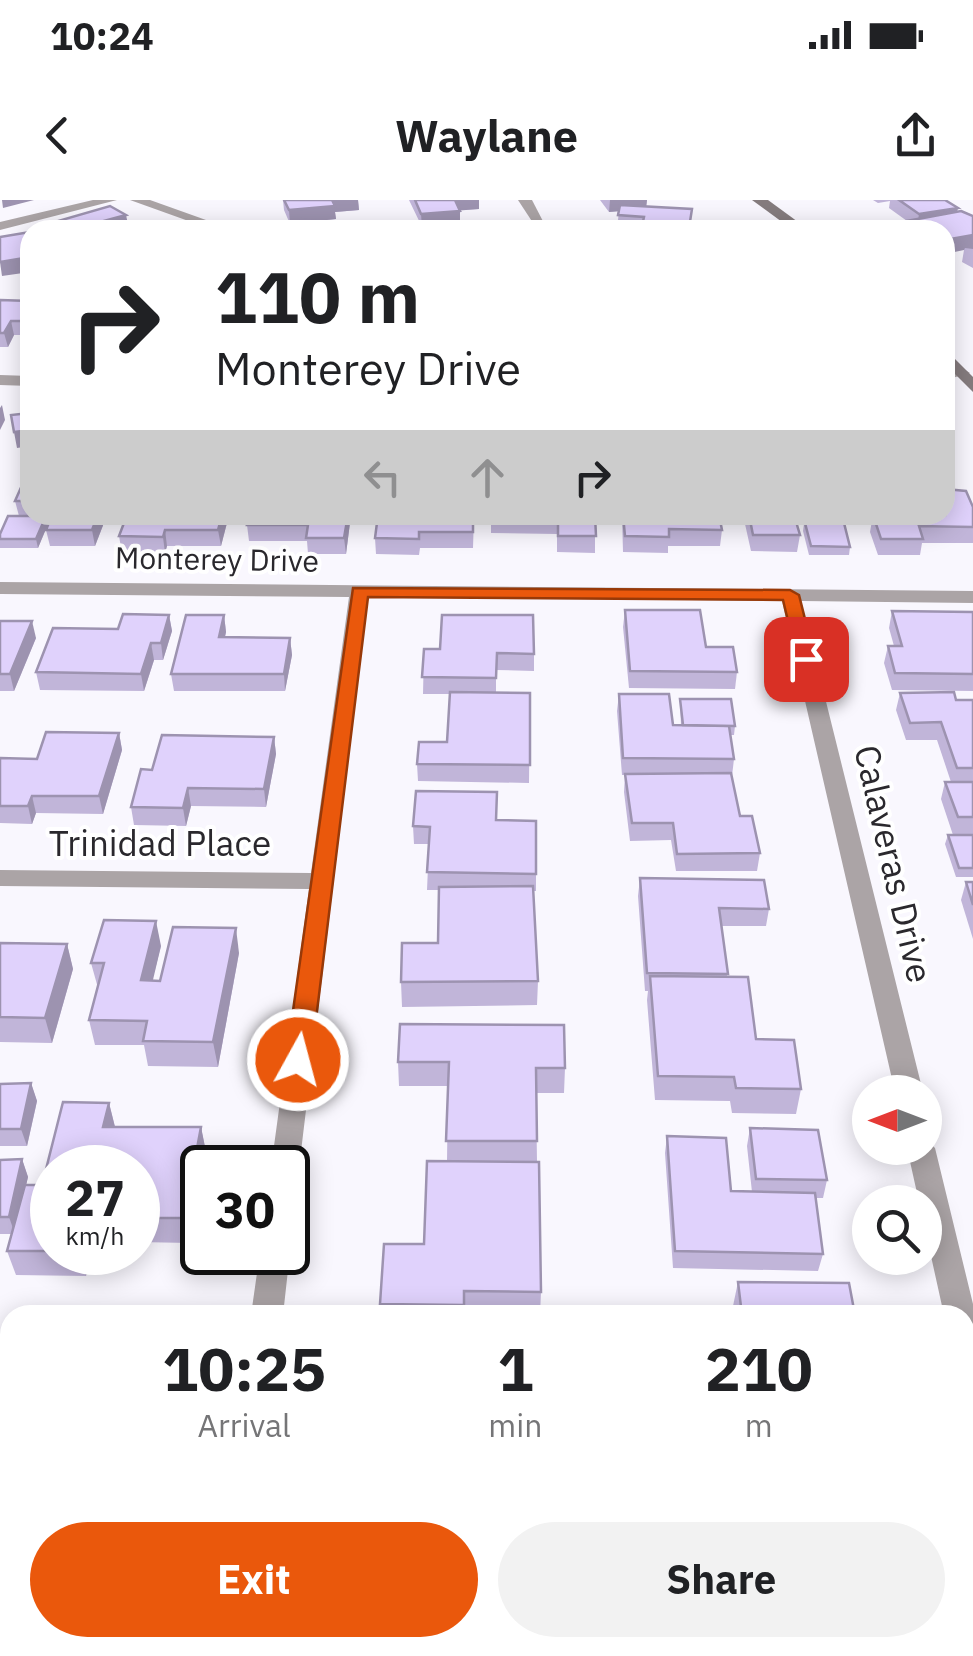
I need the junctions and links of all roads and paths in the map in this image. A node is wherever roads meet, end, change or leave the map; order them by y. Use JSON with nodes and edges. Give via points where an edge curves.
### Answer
{"nodes":[{"id":1,"x":110,"y":200,"type":"edge"},
{"id":2,"x":136,"y":200,"type":"edge"},
{"id":3,"x":759,"y":200,"type":"edge"},
{"id":4,"x":25,"y":220,"type":"edge"},
{"id":5,"x":198,"y":220,"type":"edge"},
{"id":6,"x":788,"y":220,"type":"edge"},
{"id":7,"x":0,"y":588,"type":"edge"},
{"id":8,"x":360,"y":592,"type":"junction"},
{"id":9,"x":790,"y":595,"type":"junction"},
{"id":10,"x":973,"y":598,"type":"edge"},
{"id":11,"x":0,"y":878,"type":"edge"},
{"id":12,"x":320,"y":880,"type":"junction"},
{"id":13,"x":904,"y":1075,"type":"edge"},
{"id":14,"x":288,"y":1145,"type":"edge"},
{"id":15,"x":925,"y":1165,"type":"edge"},
{"id":16,"x":272,"y":1275,"type":"edge"},
{"id":17,"x":268,"y":1305,"type":"edge"},
{"id":18,"x":958,"y":1305,"type":"edge"}],
"edges":[{"from":1,"to":4,"type":"street"},
{"from":2,"to":5,"type":"street"},
{"from":3,"to":6,"type":"main road"},
{"from":7,"to":8,"type":"street","name":"Monterey Drive"},
{"from":8,"to":9,"type":"street","name":"Monterey Drive"},
{"from":8,"to":12,"type":"street"},
{"from":9,"to":10,"type":"street","name":"Monterey Drive"},
{"from":9,"to":13,"type":"street","name":"Calaveras Drive"},
{"from":11,"to":12,"type":"street","name":"Trinidad Place"},
{"from":12,"to":14,"type":"street"},
{"from":15,"to":18,"type":"street"},
{"from":16,"to":17,"type":"street"}]}
